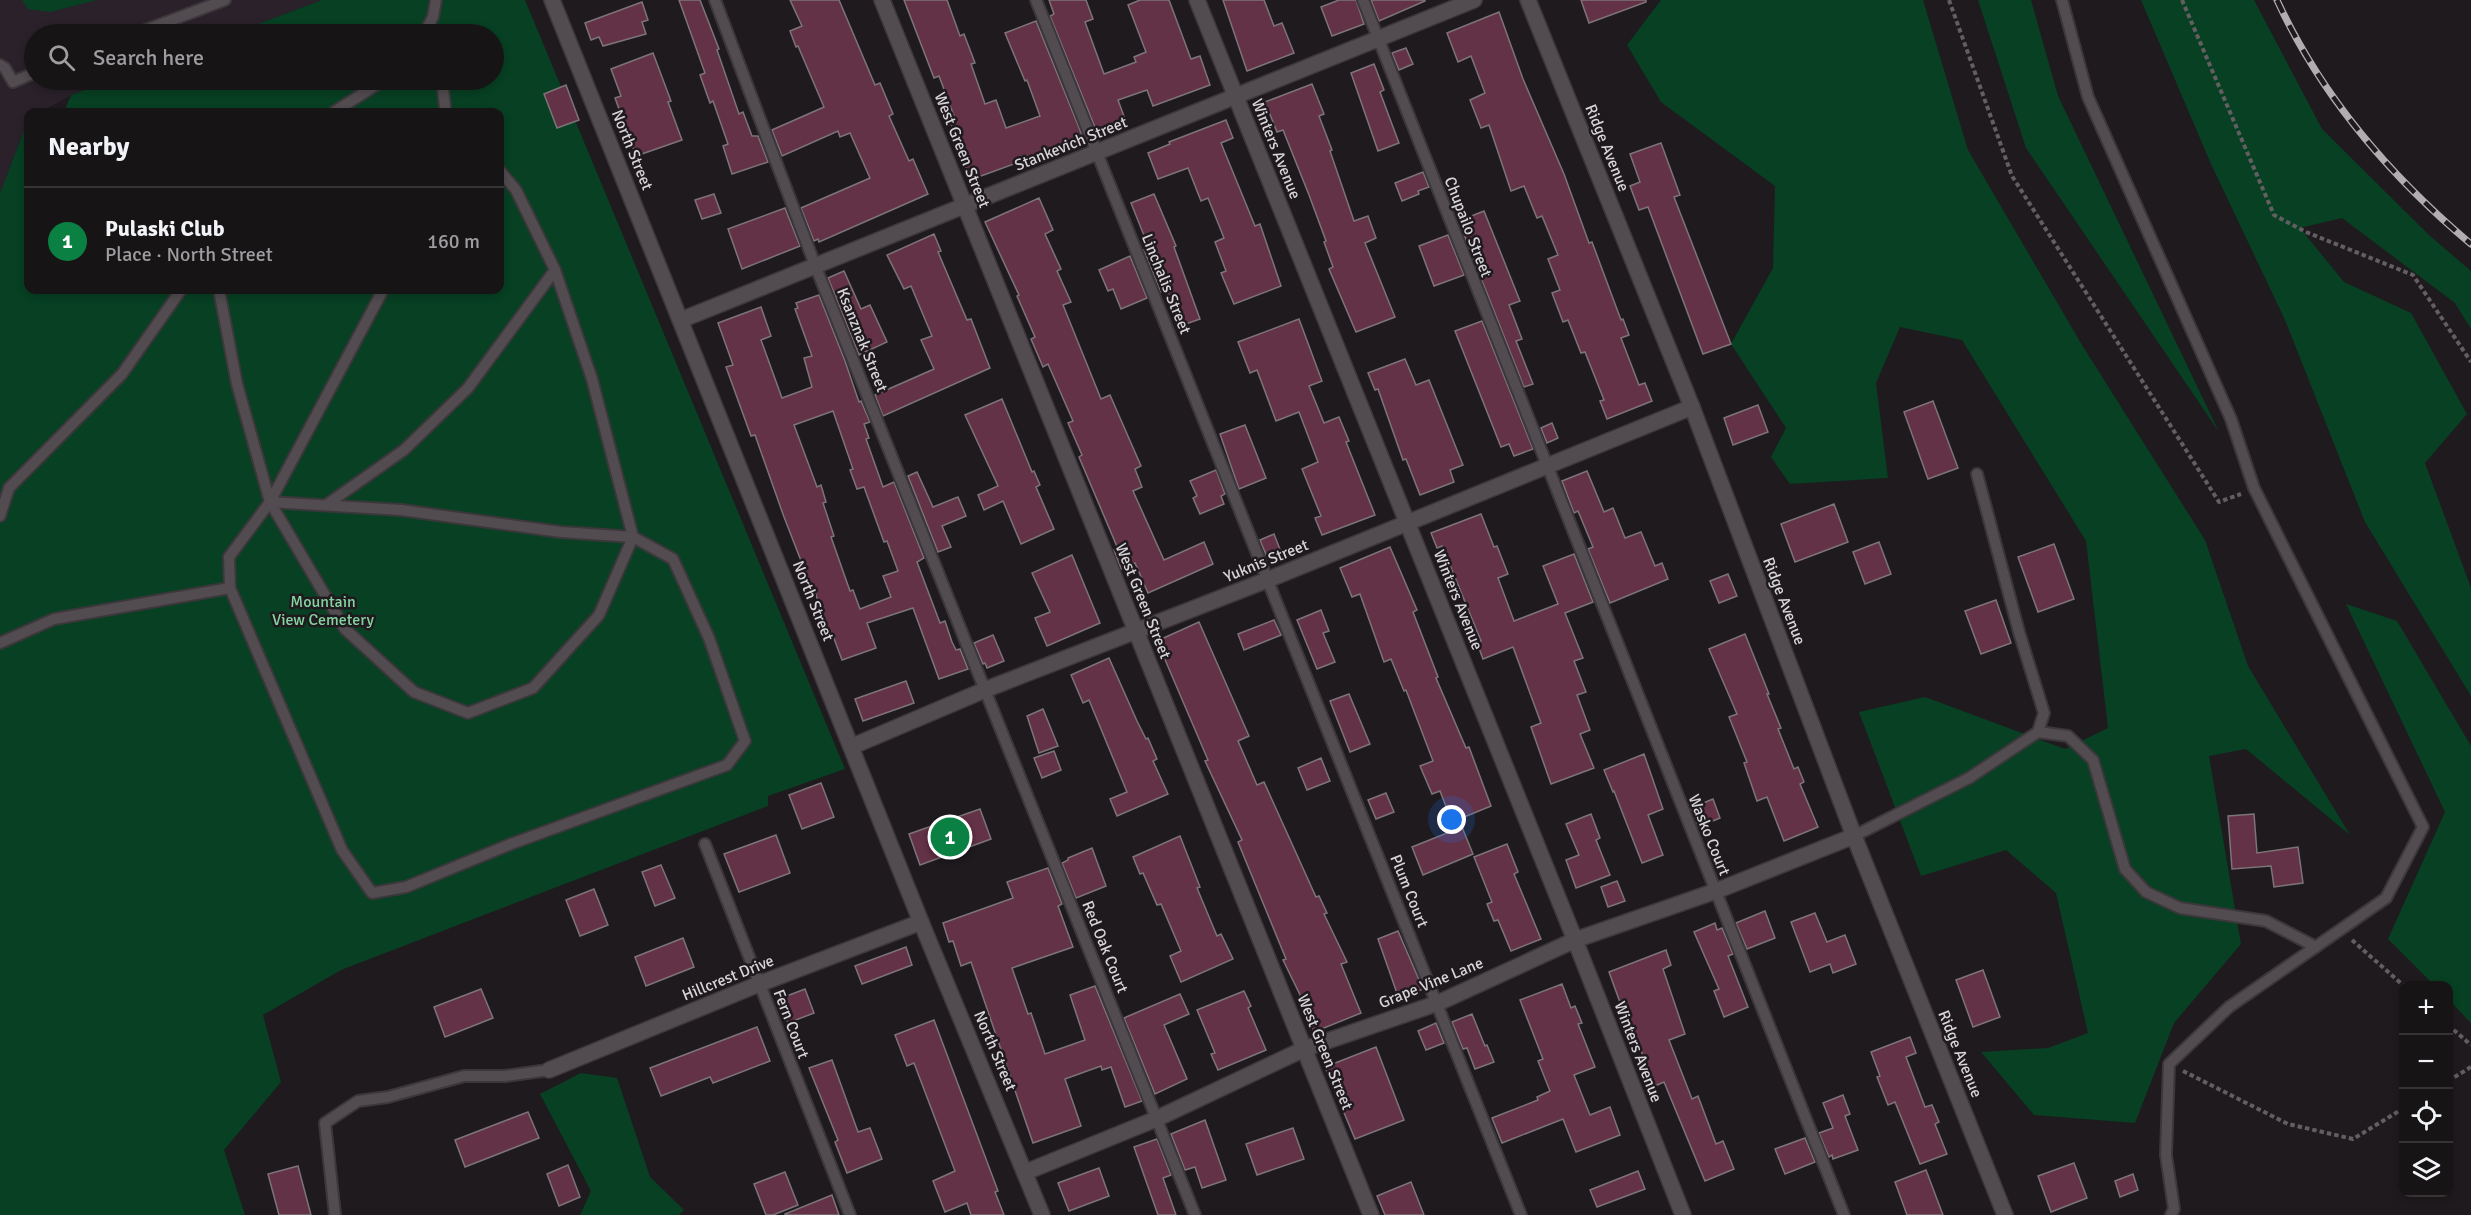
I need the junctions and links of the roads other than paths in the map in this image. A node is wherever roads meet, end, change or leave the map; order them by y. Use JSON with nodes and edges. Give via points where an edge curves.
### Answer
{"nodes":[{"id":1,"x":225,"y":0,"type":"edge"},
{"id":2,"x":436,"y":0,"type":"edge"},
{"id":3,"x":552,"y":0,"type":"edge"},
{"id":4,"x":715,"y":0,"type":"edge"},
{"id":5,"x":882,"y":0,"type":"edge"},
{"id":6,"x":1036,"y":0,"type":"edge"},
{"id":7,"x":1197,"y":0,"type":"edge"},
{"id":8,"x":1363,"y":0,"type":"edge"},
{"id":9,"x":1474,"y":0,"type":"edge"},
{"id":10,"x":1528,"y":0,"type":"edge"},
{"id":11,"x":2062,"y":0,"type":"edge"},
{"id":12,"x":433,"y":17,"type":"junction"},
{"id":13,"x":161,"y":24,"type":"edge"},
{"id":14,"x":429,"y":24,"type":"edge"},
{"id":15,"x":434,"y":24,"type":"edge"},
{"id":16,"x":1378,"y":39,"type":"junction"},
{"id":17,"x":0,"y":65,"type":"edge"},
{"id":18,"x":24,"y":77,"type":"edge"},
{"id":19,"x":368,"y":90,"type":"edge"},
{"id":20,"x":444,"y":90,"type":"edge"},
{"id":21,"x":1236,"y":96,"type":"junction"},
{"id":22,"x":340,"y":108,"type":"edge"},
{"id":23,"x":447,"y":108,"type":"edge"},
{"id":24,"x":1098,"y":152,"type":"junction"},
{"id":25,"x":504,"y":176,"type":"edge"},
{"id":26,"x":965,"y":206,"type":"junction"},
{"id":27,"x":815,"y":265,"type":"junction"},
{"id":28,"x":555,"y":270,"type":"junction"},
{"id":29,"x":178,"y":294,"type":"edge"},
{"id":30,"x":220,"y":294,"type":"edge"},
{"id":31,"x":381,"y":294,"type":"edge"},
{"id":32,"x":681,"y":320,"type":"junction"},
{"id":33,"x":1692,"y":407,"type":"junction"},
{"id":34,"x":1546,"y":466,"type":"junction"},
{"id":35,"x":1977,"y":474,"type":"dead end"},
{"id":36,"x":270,"y":502,"type":"junction"},
{"id":37,"x":326,"y":505,"type":"junction"},
{"id":38,"x":0,"y":516,"type":"edge"},
{"id":39,"x":1407,"y":522,"type":"junction"},
{"id":40,"x":633,"y":537,"type":"junction"},
{"id":41,"x":1267,"y":580,"type":"junction"},
{"id":42,"x":230,"y":588,"type":"junction"},
{"id":43,"x":1136,"y":632,"type":"junction"},
{"id":44,"x":0,"y":644,"type":"edge"},
{"id":45,"x":987,"y":689,"type":"junction"},
{"id":46,"x":2038,"y":732,"type":"junction"},
{"id":47,"x":853,"y":746,"type":"junction"},
{"id":48,"x":1854,"y":836,"type":"junction"},
{"id":49,"x":705,"y":844,"type":"dead end"},
{"id":50,"x":1716,"y":891,"type":"junction"},
{"id":51,"x":921,"y":922,"type":"junction"},
{"id":52,"x":1575,"y":940,"type":"junction"},
{"id":53,"x":2316,"y":947,"type":"junction"},
{"id":54,"x":759,"y":984,"type":"junction"},
{"id":55,"x":1438,"y":1003,"type":"junction"},
{"id":56,"x":1304,"y":1049,"type":"junction"},
{"id":57,"x":549,"y":1070,"type":"joint"},
{"id":58,"x":1156,"y":1119,"type":"junction"},
{"id":59,"x":1026,"y":1172,"type":"junction"},
{"id":60,"x":335,"y":1215,"type":"edge"},
{"id":61,"x":850,"y":1215,"type":"edge"},
{"id":62,"x":1041,"y":1215,"type":"edge"},
{"id":63,"x":1196,"y":1215,"type":"edge"},
{"id":64,"x":1371,"y":1215,"type":"edge"},
{"id":65,"x":1521,"y":1215,"type":"edge"},
{"id":66,"x":1683,"y":1215,"type":"edge"},
{"id":67,"x":1844,"y":1215,"type":"edge"},
{"id":68,"x":2006,"y":1215,"type":"edge"},
{"id":69,"x":2171,"y":1215,"type":"edge"}],
"edges":[{"from":1,"to":13,"type":"lane"},
{"from":2,"to":12,"type":"lane"},
{"from":3,"to":32,"type":"street","name":"North Street"},
{"from":4,"to":27,"type":"lane","name":"Ksanznak Street"},
{"from":5,"to":26,"type":"street","name":"West Green Street"},
{"from":6,"to":24,"type":"lane","name":"Linchalis Street"},
{"from":7,"to":21,"type":"street","name":"Winters Avenue"},
{"from":8,"to":16,"type":"lane","name":"Chupailo Street"},
{"from":9,"to":16,"type":"street","name":"Stankevich Street"},
{"from":10,"to":33,"type":"street","name":"Ridge Avenue"},
{"from":11,"to":53,"type":"lane","via":[[2088,97],[2231,419],[2254,488],[2423,827],[2386,898]]},
{"from":12,"to":14,"type":"lane"},
{"from":12,"to":15,"type":"lane"},
{"from":16,"to":21,"type":"street","name":"Stankevich Street"},
{"from":16,"to":34,"type":"lane","name":"Chupailo Street"},
{"from":17,"to":18,"type":"lane","via":[[13,82]]},
{"from":19,"to":22,"type":"lane"},
{"from":20,"to":23,"type":"lane"},
{"from":21,"to":24,"type":"street","name":"Stankevich Street"},
{"from":21,"to":39,"type":"street","name":"Winters Avenue"},
{"from":24,"to":26,"type":"street","name":"Stankevich Street"},
{"from":24,"to":41,"type":"lane","name":"Linchalis Street"},
{"from":25,"to":28,"type":"lane","via":[[516,190]]},
{"from":26,"to":27,"type":"street","name":"Stankevich Street"},
{"from":26,"to":43,"type":"street","name":"West Green Street"},
{"from":27,"to":32,"type":"street","name":"Stankevich Street"},
{"from":27,"to":45,"type":"lane","name":"Ksanznak Street"},
{"from":28,"to":37,"type":"lane","via":[[468,388],[404,450]]},
{"from":28,"to":40,"type":"lane","via":[[592,379]]},
{"from":29,"to":38,"type":"lane","via":[[122,374],[9,488]]},
{"from":30,"to":36,"type":"lane","via":[[237,384]]},
{"from":31,"to":36,"type":"lane"},
{"from":32,"to":47,"type":"street","name":"North Street"},
{"from":33,"to":34,"type":"street","name":"Yuknis Street"},
{"from":33,"to":48,"type":"street","name":"Ridge Avenue"},
{"from":34,"to":39,"type":"street","name":"Yuknis Street"},
{"from":34,"to":50,"type":"lane","name":"Wasko Court"},
{"from":35,"to":46,"type":"lane","via":[[2044,713]]},
{"from":36,"to":37,"type":"lane"},
{"from":36,"to":40,"type":"lane","via":[[345,629],[414,692],[468,713],[533,688],[599,615]]},
{"from":36,"to":42,"type":"lane","via":[[229,557]]},
{"from":37,"to":40,"type":"lane"},
{"from":39,"to":41,"type":"street","name":"Yuknis Street"},
{"from":39,"to":52,"type":"street","name":"Winters Avenue"},
{"from":40,"to":42,"type":"lane","via":[[673,559],[709,638],[745,741],[727,765],[406,887],[372,893],[342,850]]},
{"from":41,"to":43,"type":"street","name":"Yuknis Street"},
{"from":41,"to":55,"type":"lane","name":"Plum Court"},
{"from":42,"to":44,"type":"lane","via":[[54,619]]},
{"from":43,"to":45,"type":"street","name":"Yuknis Street"},
{"from":43,"to":56,"type":"street","name":"West Green Street"},
{"from":45,"to":47,"type":"street","name":"Yuknis Street"},
{"from":45,"to":58,"type":"lane","name":"Red Oak Court"},
{"from":46,"to":48,"type":"lane","via":[[1969,778]]},
{"from":46,"to":53,"type":"lane","via":[[2068,735],[2093,760],[2125,869],[2146,892],[2180,908],[2266,921]]},
{"from":47,"to":51,"type":"street","name":"North Street"},
{"from":48,"to":50,"type":"street","name":"Grape Vine Lane"},
{"from":48,"to":68,"type":"street","name":"Ridge Avenue"},
{"from":49,"to":54,"type":"lane","name":"Fern Court"},
{"from":50,"to":52,"type":"street","name":"Grape Vine Lane"},
{"from":50,"to":67,"type":"lane","name":"Wasko Court"},
{"from":51,"to":54,"type":"street","name":"Hillcrest Drive"},
{"from":51,"to":59,"type":"street","name":"North Street"},
{"from":52,"to":55,"type":"street","name":"Grape Vine Lane"},
{"from":52,"to":66,"type":"street","name":"Winters Avenue"},
{"from":53,"to":69,"type":"lane","via":[[2229,1007],[2169,1064],[2166,1155],[2174,1209]]},
{"from":54,"to":57,"type":"street","name":"Hillcrest Drive"},
{"from":54,"to":61,"type":"lane","name":"Fern Court"},
{"from":55,"to":56,"type":"street","name":"Grape Vine Lane"},
{"from":55,"to":65,"type":"lane","name":"Plum Court"},
{"from":56,"to":58,"type":"street","name":"Grape Vine Lane"},
{"from":56,"to":64,"type":"street","name":"West Green Street"},
{"from":57,"to":60,"type":"lane","via":[[464,1076],[358,1101],[325,1123]]},
{"from":58,"to":59,"type":"street","name":"Grape Vine Lane"},
{"from":58,"to":63,"type":"lane","name":"Red Oak Court"},
{"from":59,"to":62,"type":"street","name":"North Street"}]}
